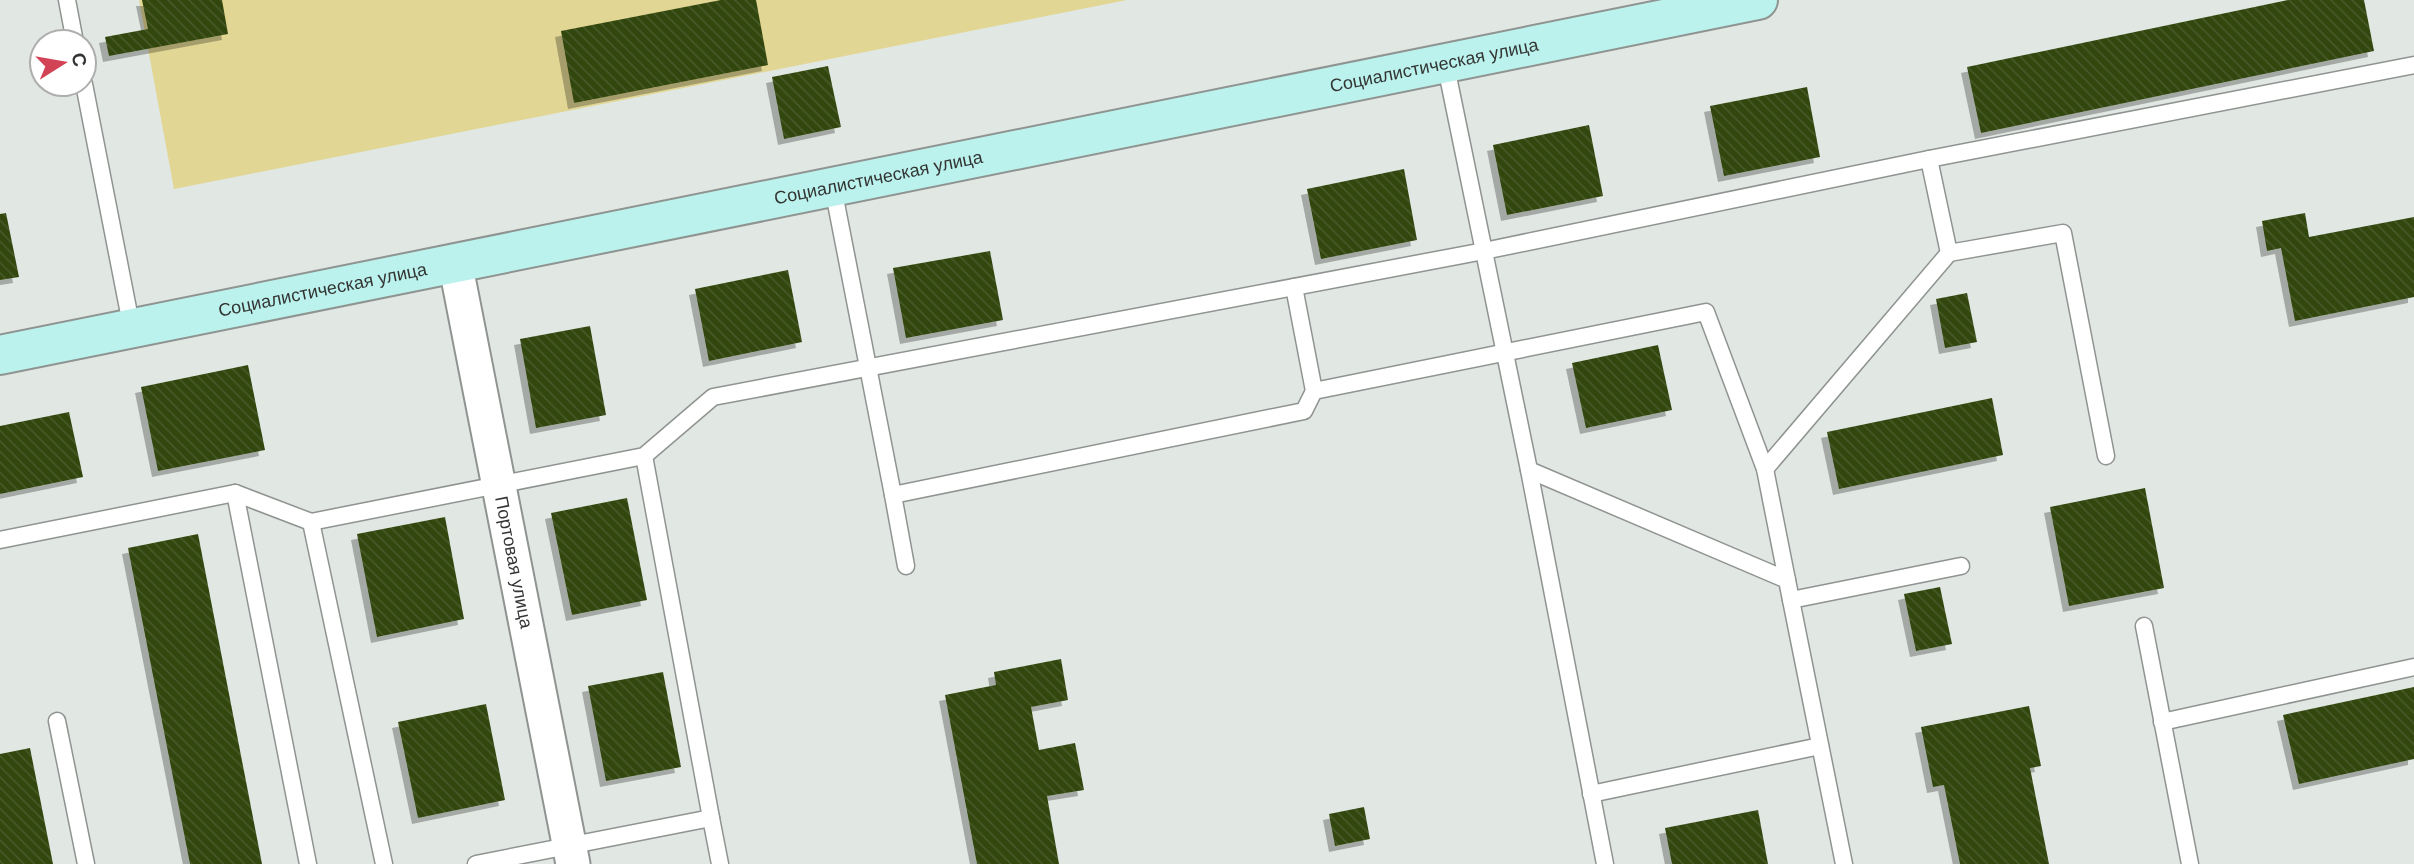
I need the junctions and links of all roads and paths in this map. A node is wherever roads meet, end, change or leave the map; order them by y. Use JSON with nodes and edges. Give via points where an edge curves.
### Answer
{"nodes":[{"id":1,"x":67,"y":0,"type":"edge"},
{"id":2,"x":1758,"y":0,"type":"edge"},
{"id":3,"x":72,"y":28,"type":"edge"},
{"id":4,"x":1446,"y":62,"type":"junction"},
{"id":5,"x":2414,"y":65,"type":"edge"},
{"id":6,"x":87,"y":98,"type":"edge"},
{"id":7,"x":1929,"y":159,"type":"junction"},
{"id":8,"x":833,"y":188,"type":"junction"},
{"id":9,"x":1484,"y":251,"type":"junction"},
{"id":10,"x":1949,"y":253,"type":"junction"},
{"id":11,"x":455,"y":262,"type":"junction"},
{"id":12,"x":1294,"y":287,"type":"junction"},
{"id":13,"x":132,"y":329,"type":"junction"},
{"id":14,"x":1505,"y":353,"type":"junction"},
{"id":15,"x":0,"y":355,"type":"edge"},
{"id":16,"x":869,"y":368,"type":"junction"},
{"id":17,"x":1314,"y":391,"type":"junction"},
{"id":18,"x":644,"y":456,"type":"junction"},
{"id":19,"x":2106,"y":456,"type":"dead end"},
{"id":20,"x":1765,"y":469,"type":"junction"},
{"id":21,"x":1528,"y":470,"type":"junction"},
{"id":22,"x":498,"y":485,"type":"junction"},
{"id":23,"x":235,"y":493,"type":"junction"},
{"id":24,"x":892,"y":495,"type":"junction"},
{"id":25,"x":311,"y":522,"type":"junction"},
{"id":26,"x":0,"y":540,"type":"edge"},
{"id":27,"x":906,"y":566,"type":"dead end"},
{"id":28,"x":1961,"y":566,"type":"dead end"},
{"id":29,"x":1787,"y":580,"type":"junction"},
{"id":30,"x":1791,"y":600,"type":"junction"},
{"id":31,"x":2144,"y":626,"type":"dead end"},
{"id":32,"x":2414,"y":667,"type":"edge"},
{"id":33,"x":57,"y":721,"type":"dead end"},
{"id":34,"x":2162,"y":722,"type":"junction"},
{"id":35,"x":1820,"y":746,"type":"junction"},
{"id":36,"x":1591,"y":794,"type":"junction"},
{"id":37,"x":711,"y":818,"type":"junction"},
{"id":38,"x":571,"y":854,"type":"edge"},
{"id":39,"x":86,"y":864,"type":"edge"},
{"id":40,"x":308,"y":864,"type":"edge"},
{"id":41,"x":384,"y":864,"type":"edge"},
{"id":42,"x":477,"y":864,"type":"edge"},
{"id":43,"x":720,"y":864,"type":"edge"},
{"id":44,"x":1605,"y":864,"type":"edge"},
{"id":45,"x":1844,"y":864,"type":"edge"},
{"id":46,"x":2190,"y":864,"type":"edge"}],
"edges":[{"from":1,"to":3,"type":"lane"},
{"from":2,"to":4,"type":"main road","name":"Социалистическая улица"},
{"from":4,"to":8,"type":"main road","name":"Социалистическая улица"},
{"from":4,"to":9,"type":"lane"},
{"from":5,"to":7,"type":"lane"},
{"from":6,"to":13,"type":"lane"},
{"from":7,"to":9,"type":"lane"},
{"from":7,"to":10,"type":"lane"},
{"from":8,"to":11,"type":"main road","name":"Социалистическая улица"},
{"from":8,"to":16,"type":"lane"},
{"from":9,"to":12,"type":"lane"},
{"from":9,"to":14,"type":"lane"},
{"from":10,"to":19,"type":"lane","via":[[2063,233]]},
{"from":10,"to":20,"type":"lane"},
{"from":11,"to":13,"type":"main road","name":"Социалистическая улица"},
{"from":11,"to":22,"type":"street","name":"Портовая улица"},
{"from":12,"to":16,"type":"lane"},
{"from":12,"to":17,"type":"lane"},
{"from":13,"to":15,"type":"main road","name":"Социалистическая улица"},
{"from":14,"to":17,"type":"lane"},
{"from":14,"to":20,"type":"lane","via":[[1706,312]]},
{"from":14,"to":21,"type":"lane"},
{"from":16,"to":18,"type":"lane","via":[[713,397]]},
{"from":16,"to":24,"type":"lane"},
{"from":17,"to":24,"type":"lane","via":[[1304,411]]},
{"from":18,"to":22,"type":"lane"},
{"from":18,"to":37,"type":"lane"},
{"from":20,"to":29,"type":"lane"},
{"from":21,"to":29,"type":"lane"},
{"from":21,"to":36,"type":"lane"},
{"from":22,"to":25,"type":"lane"},
{"from":22,"to":38,"type":"street","name":"Портовая улица"},
{"from":23,"to":25,"type":"lane"},
{"from":23,"to":26,"type":"lane"},
{"from":23,"to":40,"type":"lane"},
{"from":24,"to":27,"type":"lane"},
{"from":25,"to":41,"type":"lane"},
{"from":28,"to":30,"type":"lane"},
{"from":29,"to":30,"type":"lane"},
{"from":30,"to":35,"type":"lane"},
{"from":31,"to":34,"type":"lane"},
{"from":32,"to":34,"type":"lane"},
{"from":33,"to":39,"type":"lane"},
{"from":34,"to":46,"type":"lane"},
{"from":35,"to":36,"type":"lane"},
{"from":35,"to":45,"type":"lane"},
{"from":36,"to":44,"type":"lane"},
{"from":37,"to":38,"type":"lane"},
{"from":37,"to":43,"type":"lane"},
{"from":38,"to":42,"type":"lane"}]}
